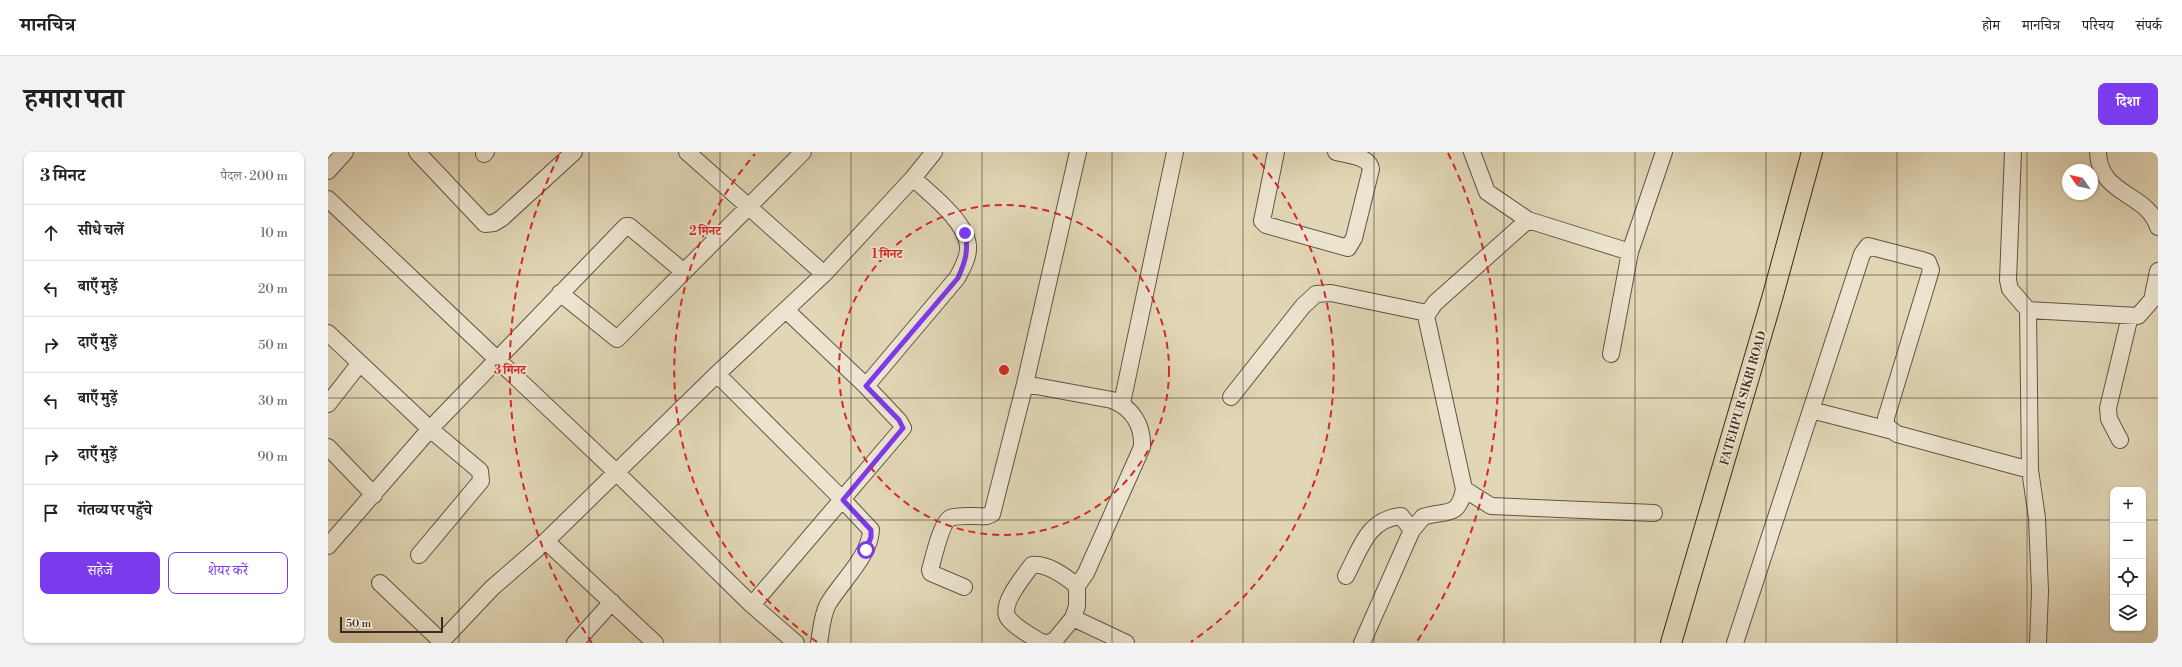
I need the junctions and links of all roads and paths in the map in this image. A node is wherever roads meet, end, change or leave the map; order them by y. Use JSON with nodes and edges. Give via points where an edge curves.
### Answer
{"nodes":[{"id":1,"x":344,"y":152,"type":"edge"},
{"id":2,"x":417,"y":152,"type":"edge"},
{"id":3,"x":574,"y":152,"type":"edge"},
{"id":4,"x":803,"y":152,"type":"edge"},
{"id":5,"x":934,"y":152,"type":"edge"},
{"id":6,"x":1078,"y":152,"type":"edge"},
{"id":7,"x":1175,"y":152,"type":"edge"},
{"id":8,"x":1276,"y":152,"type":"edge"},
{"id":9,"x":1336,"y":152,"type":"edge"},
{"id":10,"x":1472,"y":152,"type":"edge"},
{"id":11,"x":1664,"y":152,"type":"edge"},
{"id":12,"x":1812,"y":152,"type":"edge"},
{"id":13,"x":2013,"y":152,"type":"edge"},
{"id":14,"x":2098,"y":152,"type":"edge"},
{"id":15,"x":693,"y":154,"type":"edge"},
{"id":16,"x":328,"y":171,"type":"edge"},
{"id":17,"x":913,"y":178,"type":"junction"},
{"id":18,"x":328,"y":199,"type":"edge"},
{"id":19,"x":749,"y":207,"type":"junction"},
{"id":20,"x":1528,"y":220,"type":"junction"},
{"id":21,"x":2158,"y":227,"type":"edge"},
{"id":22,"x":1630,"y":252,"type":"junction"},
{"id":23,"x":2158,"y":271,"type":"edge"},
{"id":24,"x":684,"y":272,"type":"junction"},
{"id":25,"x":824,"y":274,"type":"junction"},
{"id":26,"x":560,"y":293,"type":"junction"},
{"id":27,"x":786,"y":310,"type":"junction"},
{"id":28,"x":2028,"y":310,"type":"junction"},
{"id":29,"x":1427,"y":313,"type":"junction"},
{"id":30,"x":2130,"y":316,"type":"junction"},
{"id":31,"x":328,"y":333,"type":"edge"},
{"id":32,"x":1611,"y":354,"type":"dead end"},
{"id":33,"x":496,"y":360,"type":"junction"},
{"id":34,"x":360,"y":363,"type":"junction"},
{"id":35,"x":717,"y":374,"type":"junction"},
{"id":36,"x":1026,"y":384,"type":"junction"},
{"id":37,"x":866,"y":386,"type":"junction"},
{"id":38,"x":1231,"y":397,"type":"dead end"},
{"id":39,"x":1122,"y":403,"type":"junction"},
{"id":40,"x":328,"y":404,"type":"edge"},
{"id":41,"x":1811,"y":410,"type":"junction"},
{"id":42,"x":430,"y":429,"type":"junction"},
{"id":43,"x":1889,"y":430,"type":"junction"},
{"id":44,"x":2120,"y":440,"type":"dead end"},
{"id":45,"x":328,"y":447,"type":"edge"},
{"id":46,"x":2030,"y":470,"type":"junction"},
{"id":47,"x":616,"y":472,"type":"junction"},
{"id":48,"x":1464,"y":489,"type":"junction"},
{"id":49,"x":374,"y":495,"type":"junction"},
{"id":50,"x":843,"y":500,"type":"junction"},
{"id":51,"x":1654,"y":513,"type":"dead end"},
{"id":52,"x":1412,"y":530,"type":"junction"},
{"id":53,"x":546,"y":541,"type":"junction"},
{"id":54,"x":328,"y":546,"type":"edge"},
{"id":55,"x":419,"y":555,"type":"dead end"},
{"id":56,"x":1346,"y":576,"type":"dead end"},
{"id":57,"x":380,"y":583,"type":"dead end"},
{"id":58,"x":1077,"y":586,"type":"junction"},
{"id":59,"x":964,"y":587,"type":"dead end"},
{"id":60,"x":612,"y":602,"type":"junction"},
{"id":61,"x":752,"y":605,"type":"junction"},
{"id":62,"x":1073,"y":618,"type":"junction"},
{"id":63,"x":442,"y":642,"type":"edge"},
{"id":64,"x":575,"y":643,"type":"edge"},
{"id":65,"x":655,"y":643,"type":"edge"},
{"id":66,"x":796,"y":643,"type":"edge"},
{"id":67,"x":819,"y":643,"type":"edge"},
{"id":68,"x":1047,"y":643,"type":"edge"},
{"id":69,"x":1126,"y":643,"type":"edge"},
{"id":70,"x":1362,"y":643,"type":"edge"},
{"id":71,"x":1671,"y":643,"type":"edge"},
{"id":72,"x":1735,"y":643,"type":"edge"},
{"id":73,"x":2038,"y":643,"type":"edge"}],
"edges":[{"from":1,"to":16,"type":"street"},
{"from":2,"to":3,"type":"street","via":[[485,224],[494,223],[502,218]]},
{"from":4,"to":19,"type":"street"},
{"from":5,"to":17,"type":"street"},
{"from":6,"to":36,"type":"street"},
{"from":7,"to":39,"type":"street"},
{"from":8,"to":9,"type":"street","via":[[1262,221],[1266,225],[1348,248],[1354,238],[1371,169],[1370,163],[1366,160]]},
{"from":10,"to":20,"type":"street","via":[[1487,192]]},
{"from":11,"to":22,"type":"street"},
{"from":12,"to":71,"type":"main road","name":"FATEHPUR SIKRI ROAD"},
{"from":13,"to":28,"type":"street","via":[[2008,280],[2010,289]]},
{"from":14,"to":21,"type":"street","via":[[2102,174],[2148,210]]},
{"from":15,"to":19,"type":"street"},
{"from":17,"to":25,"type":"street"},
{"from":17,"to":37,"type":"street","via":[[959,223],[965,233],[968,248],[958,278]]},
{"from":18,"to":33,"type":"street"},
{"from":19,"to":24,"type":"street"},
{"from":19,"to":25,"type":"street"},
{"from":20,"to":22,"type":"street"},
{"from":20,"to":29,"type":"street"},
{"from":22,"to":32,"type":"street"},
{"from":23,"to":30,"type":"street","via":[[2152,300],[2138,316]]},
{"from":24,"to":26,"type":"street","via":[[626,226]]},
{"from":24,"to":26,"type":"street","via":[[615,340]]},
{"from":25,"to":27,"type":"street"},
{"from":26,"to":33,"type":"street"},
{"from":27,"to":35,"type":"street"},
{"from":27,"to":37,"type":"street"},
{"from":28,"to":30,"type":"street"},
{"from":28,"to":46,"type":"street"},
{"from":29,"to":38,"type":"street","via":[[1331,293],[1316,294],[1303,306]]},
{"from":29,"to":48,"type":"street","via":[[1426,321]]},
{"from":30,"to":44,"type":"street","via":[[2108,408],[2109,419]]},
{"from":31,"to":34,"type":"street"},
{"from":33,"to":42,"type":"street"},
{"from":33,"to":47,"type":"street"},
{"from":34,"to":40,"type":"street"},
{"from":34,"to":42,"type":"street"},
{"from":35,"to":47,"type":"street"},
{"from":35,"to":50,"type":"street"},
{"from":36,"to":39,"type":"street"},
{"from":36,"to":59,"type":"street","via":[[992,514],[955,517],[949,519],[943,527],[931,573]]},
{"from":37,"to":50,"type":"street","via":[[899,420],[903,428]]},
{"from":39,"to":58,"type":"street","via":[[1139,424],[1143,437],[1142,447],[1086,573]]},
{"from":41,"to":43,"type":"street"},
{"from":41,"to":43,"type":"street","via":[[1862,254],[1868,246],[1873,247],[1928,262],[1931,270],[1886,418]]},
{"from":41,"to":72,"type":"street"},
{"from":42,"to":49,"type":"street"},
{"from":42,"to":55,"type":"street","via":[[480,471],[481,481]]},
{"from":43,"to":46,"type":"street"},
{"from":45,"to":49,"type":"street"},
{"from":46,"to":73,"type":"street","via":[[2039,542]]},
{"from":47,"to":53,"type":"street"},
{"from":47,"to":61,"type":"street"},
{"from":48,"to":51,"type":"street","via":[[1491,506]]},
{"from":48,"to":52,"type":"street","via":[[1462,500],[1454,511],[1423,517]]},
{"from":49,"to":54,"type":"street"},
{"from":50,"to":61,"type":"street"},
{"from":50,"to":67,"type":"street","via":[[871,530],[871,537],[866,550],[829,604]]},
{"from":52,"to":56,"type":"street","via":[[1401,516],[1379,522],[1371,529]]},
{"from":52,"to":70,"type":"street"},
{"from":53,"to":60,"type":"street"},
{"from":53,"to":63,"type":"street","via":[[492,588]]},
{"from":57,"to":63,"type":"street"},
{"from":58,"to":62,"type":"street","via":[[1079,591]]},
{"from":58,"to":68,"type":"street","via":[[1068,578],[1040,564],[1032,565],[1008,600],[1006,611],[1009,619],[1040,641]]},
{"from":60,"to":64,"type":"street"},
{"from":60,"to":65,"type":"street"},
{"from":61,"to":66,"type":"street"},
{"from":62,"to":68,"type":"street","via":[[1055,640]]},
{"from":62,"to":69,"type":"street"}]}
